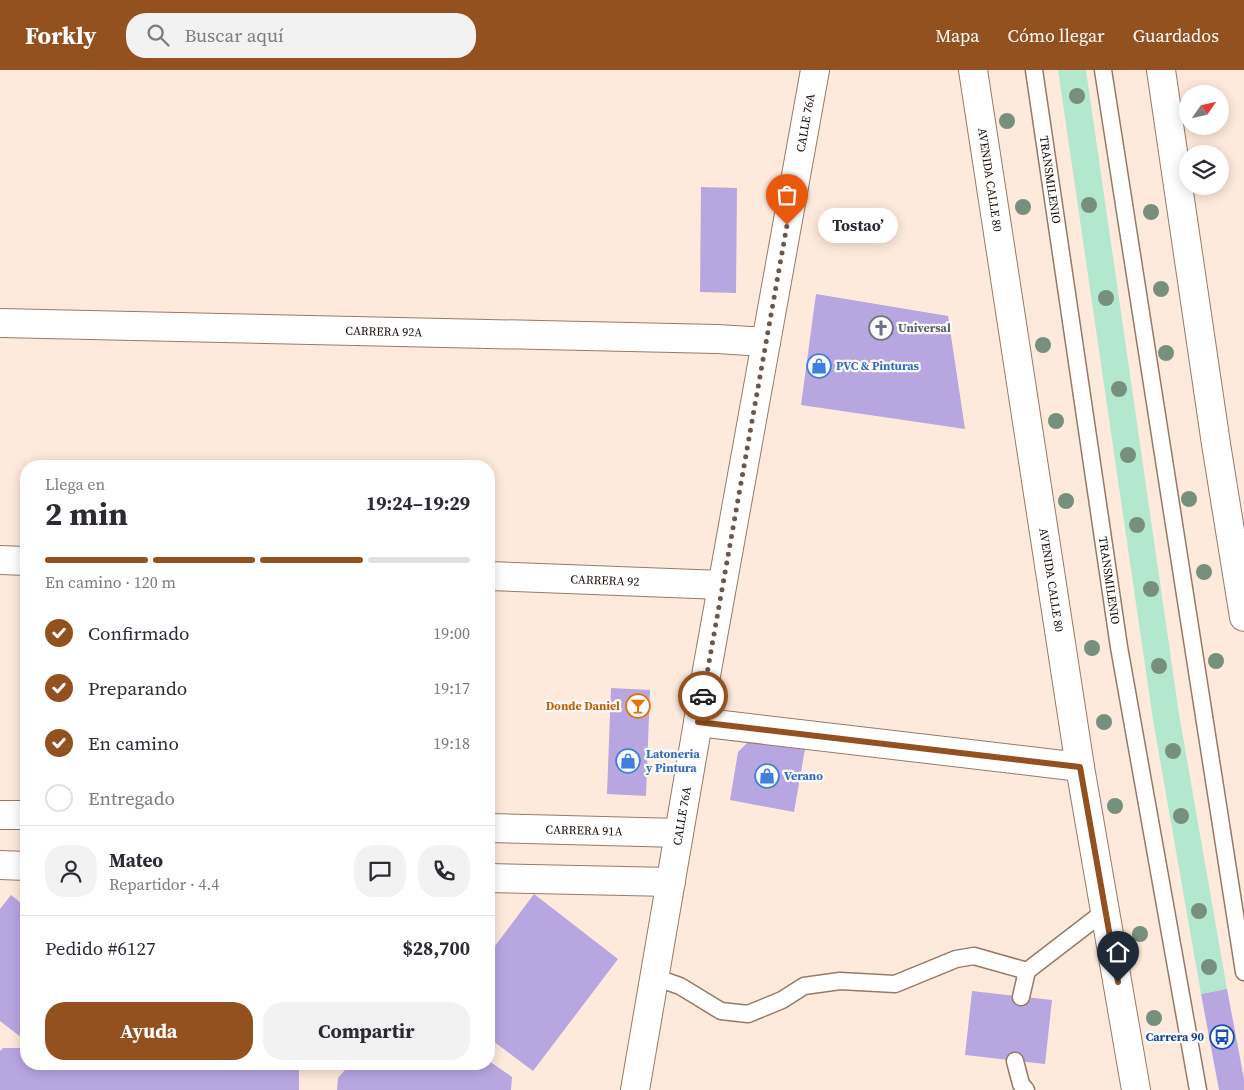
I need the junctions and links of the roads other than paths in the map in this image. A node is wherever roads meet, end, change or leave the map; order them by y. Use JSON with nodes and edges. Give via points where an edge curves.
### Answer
{"nodes":[{"id":1,"x":814,"y":70,"type":"edge"},
{"id":2,"x":973,"y":70,"type":"edge"},
{"id":3,"x":1034,"y":70,"type":"edge"},
{"id":4,"x":1103,"y":70,"type":"edge"},
{"id":5,"x":1161,"y":70,"type":"edge"},
{"id":6,"x":0,"y":323,"type":"edge"},
{"id":7,"x":766,"y":342,"type":"junction"},
{"id":8,"x":0,"y":560,"type":"edge"},
{"id":9,"x":20,"y":561,"type":"edge"},
{"id":10,"x":495,"y":576,"type":"edge"},
{"id":11,"x":722,"y":584,"type":"junction"},
{"id":12,"x":1244,"y":618,"type":"edge"},
{"id":13,"x":698,"y":722,"type":"junction"},
{"id":14,"x":1080,"y":767,"type":"junction"},
{"id":15,"x":0,"y":815,"type":"edge"},
{"id":16,"x":20,"y":816,"type":"edge"},
{"id":17,"x":495,"y":828,"type":"edge"},
{"id":18,"x":680,"y":833,"type":"junction"},
{"id":19,"x":0,"y":865,"type":"edge"},
{"id":20,"x":20,"y":866,"type":"edge"},
{"id":21,"x":495,"y":878,"type":"edge"},
{"id":22,"x":671,"y":882,"type":"junction"},
{"id":23,"x":1105,"y":911,"type":"junction"},
{"id":24,"x":1027,"y":970,"type":"junction"},
{"id":25,"x":1244,"y":972,"type":"edge"},
{"id":26,"x":654,"y":977,"type":"junction"},
{"id":27,"x":1021,"y":997,"type":"dead end"},
{"id":28,"x":1015,"y":1061,"type":"dead end"},
{"id":29,"x":635,"y":1090,"type":"edge"},
{"id":30,"x":1026,"y":1090,"type":"edge"},
{"id":31,"x":1136,"y":1090,"type":"edge"},
{"id":32,"x":1198,"y":1090,"type":"edge"}],
"edges":[{"from":1,"to":7,"type":"main road","name":"CALLE 76A"},
{"from":2,"to":14,"type":"main road","name":"AVENIDA CALLE 80"},
{"from":3,"to":32,"type":"lane","name":"TRANSMILENIO","via":[[1119,647]]},
{"from":4,"to":25,"type":"lane"},
{"from":5,"to":12,"type":"main road"},
{"from":6,"to":7,"type":"main road","name":"CARRERA 92A"},
{"from":7,"to":11,"type":"main road","name":"CALLE 76A"},
{"from":8,"to":9,"type":"main road"},
{"from":10,"to":11,"type":"main road","name":"CARRERA 92"},
{"from":11,"to":13,"type":"main road","name":"CALLE 76A"},
{"from":13,"to":14,"type":"main road"},
{"from":13,"to":18,"type":"main road","name":"CALLE 76A"},
{"from":14,"to":23,"type":"main road","name":"AVENIDA CALLE 80"},
{"from":15,"to":16,"type":"main road"},
{"from":17,"to":18,"type":"main road","name":"CARRERA 91A"},
{"from":18,"to":22,"type":"main road","name":"CALLE 76A"},
{"from":19,"to":20,"type":"main road"},
{"from":21,"to":22,"type":"main road"},
{"from":22,"to":26,"type":"main road","name":"CALLE 76A"},
{"from":23,"to":24,"type":"lane"},
{"from":23,"to":31,"type":"main road","name":"AVENIDA CALLE 80"},
{"from":24,"to":26,"type":"lane","via":[[974,956],[956,959],[895,984],[840,981],[804,986],[782,1000],[748,1014],[721,1011],[680,986]]},
{"from":24,"to":27,"type":"lane"},
{"from":26,"to":29,"type":"main road","name":"CALLE 76A"},
{"from":28,"to":30,"type":"lane","via":[[1021,1084]]}]}
